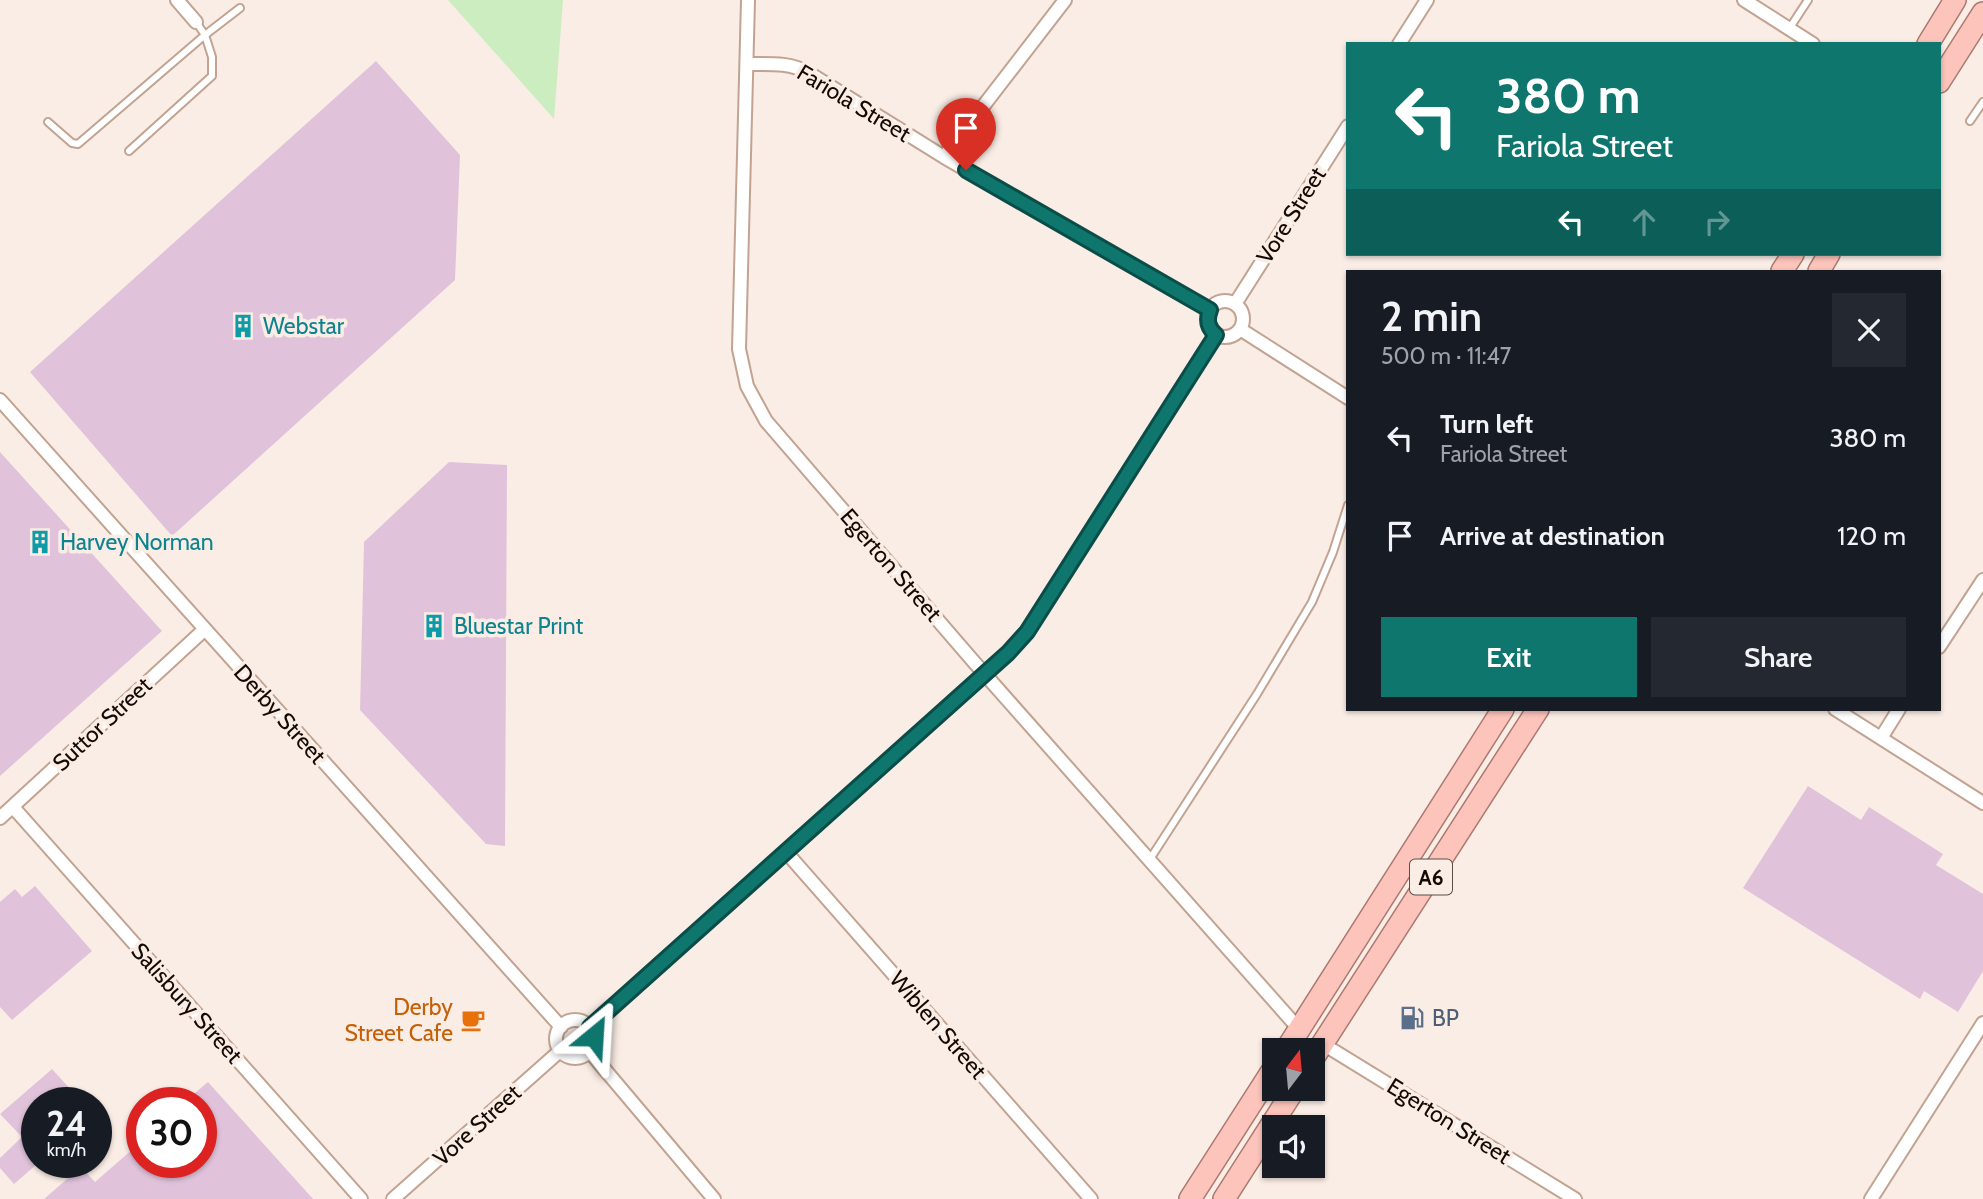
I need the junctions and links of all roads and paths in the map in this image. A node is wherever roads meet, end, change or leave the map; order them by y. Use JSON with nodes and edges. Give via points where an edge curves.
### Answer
{"nodes":[{"id":1,"x":177,"y":0,"type":"edge"},
{"id":2,"x":748,"y":0,"type":"edge"},
{"id":3,"x":1065,"y":0,"type":"edge"},
{"id":4,"x":1427,"y":0,"type":"edge"},
{"id":5,"x":1744,"y":0,"type":"edge"},
{"id":6,"x":1808,"y":0,"type":"edge"},
{"id":7,"x":1955,"y":0,"type":"edge"},
{"id":8,"x":240,"y":8,"type":"dead end"},
{"id":9,"x":1983,"y":13,"type":"edge"},
{"id":10,"x":197,"y":22,"type":"joint"},
{"id":11,"x":1789,"y":29,"type":"junction"},
{"id":12,"x":205,"y":35,"type":"junction"},
{"id":13,"x":1400,"y":42,"type":"edge"},
{"id":14,"x":1810,"y":42,"type":"edge"},
{"id":15,"x":1929,"y":42,"type":"edge"},
{"id":16,"x":747,"y":64,"type":"junction"},
{"id":17,"x":1941,"y":79,"type":"edge"},
{"id":18,"x":1983,"y":102,"type":"edge"},
{"id":19,"x":1970,"y":121,"type":"dead end"},
{"id":20,"x":48,"y":122,"type":"dead end"},
{"id":21,"x":1346,"y":129,"type":"edge"},
{"id":22,"x":129,"y":151,"type":"dead end"},
{"id":23,"x":944,"y":157,"type":"junction"},
{"id":24,"x":1235,"y":304,"type":"junction"},
{"id":25,"x":1210,"y":310,"type":"junction"},
{"id":26,"x":1240,"y":328,"type":"junction"},
{"id":27,"x":1216,"y":335,"type":"junction"},
{"id":28,"x":1346,"y":397,"type":"edge"},
{"id":29,"x":0,"y":400,"type":"edge"},
{"id":30,"x":1346,"y":511,"type":"edge"},
{"id":31,"x":1983,"y":580,"type":"edge"},
{"id":32,"x":205,"y":629,"type":"junction"},
{"id":33,"x":1941,"y":645,"type":"edge"},
{"id":34,"x":985,"y":674,"type":"junction"},
{"id":35,"x":1502,"y":711,"type":"edge"},
{"id":36,"x":1537,"y":711,"type":"edge"},
{"id":37,"x":1838,"y":711,"type":"edge"},
{"id":38,"x":1898,"y":711,"type":"edge"},
{"id":39,"x":1881,"y":738,"type":"junction"},
{"id":40,"x":1983,"y":803,"type":"edge"},
{"id":41,"x":13,"y":807,"type":"junction"},
{"id":42,"x":0,"y":818,"type":"edge"},
{"id":43,"x":786,"y":852,"type":"junction"},
{"id":44,"x":1150,"y":859,"type":"junction"},
{"id":45,"x":1983,"y":1023,"type":"edge"},
{"id":46,"x":561,"y":1027,"type":"junction"},
{"id":47,"x":590,"y":1027,"type":"junction"},
{"id":48,"x":1299,"y":1029,"type":"junction"},
{"id":49,"x":1293,"y":1038,"type":"edge"},
{"id":50,"x":1325,"y":1041,"type":"edge"},
{"id":51,"x":561,"y":1050,"type":"junction"},
{"id":52,"x":590,"y":1052,"type":"junction"},
{"id":53,"x":1325,"y":1056,"type":"edge"},
{"id":54,"x":1262,"y":1087,"type":"edge"},
{"id":55,"x":1286,"y":1101,"type":"edge"},
{"id":56,"x":361,"y":1199,"type":"edge"},
{"id":57,"x":393,"y":1199,"type":"edge"},
{"id":58,"x":714,"y":1199,"type":"edge"},
{"id":59,"x":1091,"y":1199,"type":"edge"},
{"id":60,"x":1190,"y":1199,"type":"edge"},
{"id":61,"x":1224,"y":1199,"type":"edge"},
{"id":62,"x":1575,"y":1199,"type":"edge"},
{"id":63,"x":1871,"y":1199,"type":"edge"}],
"edges":[{"from":1,"to":10,"type":"street"},
{"from":2,"to":16,"type":"street","name":"Egerton Street"},
{"from":3,"to":23,"type":"street"},
{"from":4,"to":13,"type":"street"},
{"from":5,"to":11,"type":"street"},
{"from":6,"to":11,"type":"lane"},
{"from":7,"to":15,"type":"highway"},
{"from":8,"to":12,"type":"lane"},
{"from":9,"to":17,"type":"highway"},
{"from":10,"to":12,"type":"lane"},
{"from":11,"to":14,"type":"street"},
{"from":12,"to":20,"type":"lane","via":[[78,144]]},
{"from":12,"to":22,"type":"lane","via":[[212,76]]},
{"from":16,"to":23,"type":"street","name":"Fariola Street","via":[[797,66]]},
{"from":16,"to":34,"type":"street","name":"Egerton Street","via":[[739,349],[747,386],[766,421]]},
{"from":18,"to":19,"type":"lane"},
{"from":21,"to":24,"type":"street","name":"Vore Street"},
{"from":23,"to":25,"type":"street","name":"Fariola Street"},
{"from":24,"to":25,"type":"street","via":[[1218,303]]},
{"from":24,"to":26,"type":"street","via":[[1243,318]]},
{"from":25,"to":27,"type":"street","via":[[1209,327]]},
{"from":26,"to":27,"type":"street","via":[[1232,336]]},
{"from":26,"to":28,"type":"street"},
{"from":27,"to":34,"type":"street","via":[[1027,632]]},
{"from":29,"to":32,"type":"street","name":"Derby Street"},
{"from":30,"to":44,"type":"lane","via":[[1312,602]]},
{"from":31,"to":33,"type":"street"},
{"from":32,"to":41,"type":"street","name":"Suttor Street"},
{"from":32,"to":46,"type":"street","name":"Derby Street"},
{"from":34,"to":43,"type":"street"},
{"from":34,"to":44,"type":"street","name":"Egerton Street"},
{"from":35,"to":48,"type":"highway","number":"A6"},
{"from":36,"to":50,"type":"highway","number":"A6"},
{"from":37,"to":39,"type":"street"},
{"from":38,"to":39,"type":"street"},
{"from":39,"to":40,"type":"street"},
{"from":41,"to":42,"type":"street","name":"Suttor Street"},
{"from":41,"to":56,"type":"street","name":"Salisbury Street"},
{"from":43,"to":47,"type":"street"},
{"from":43,"to":59,"type":"street","name":"Wiblen Street"},
{"from":44,"to":48,"type":"street","name":"Egerton Street"},
{"from":45,"to":63,"type":"street"},
{"from":46,"to":47,"type":"street","via":[[575,1020]]},
{"from":46,"to":51,"type":"street","via":[[556,1039]]},
{"from":47,"to":52,"type":"street","via":[[594,1036]]},
{"from":48,"to":49,"type":"highway","number":"A6"},
{"from":51,"to":52,"type":"street","via":[[575,1058]]},
{"from":51,"to":57,"type":"street","name":"Vore Street"},
{"from":52,"to":58,"type":"street"},
{"from":53,"to":62,"type":"street","name":"Egerton Street"},
{"from":54,"to":60,"type":"highway"},
{"from":55,"to":61,"type":"highway"}]}
